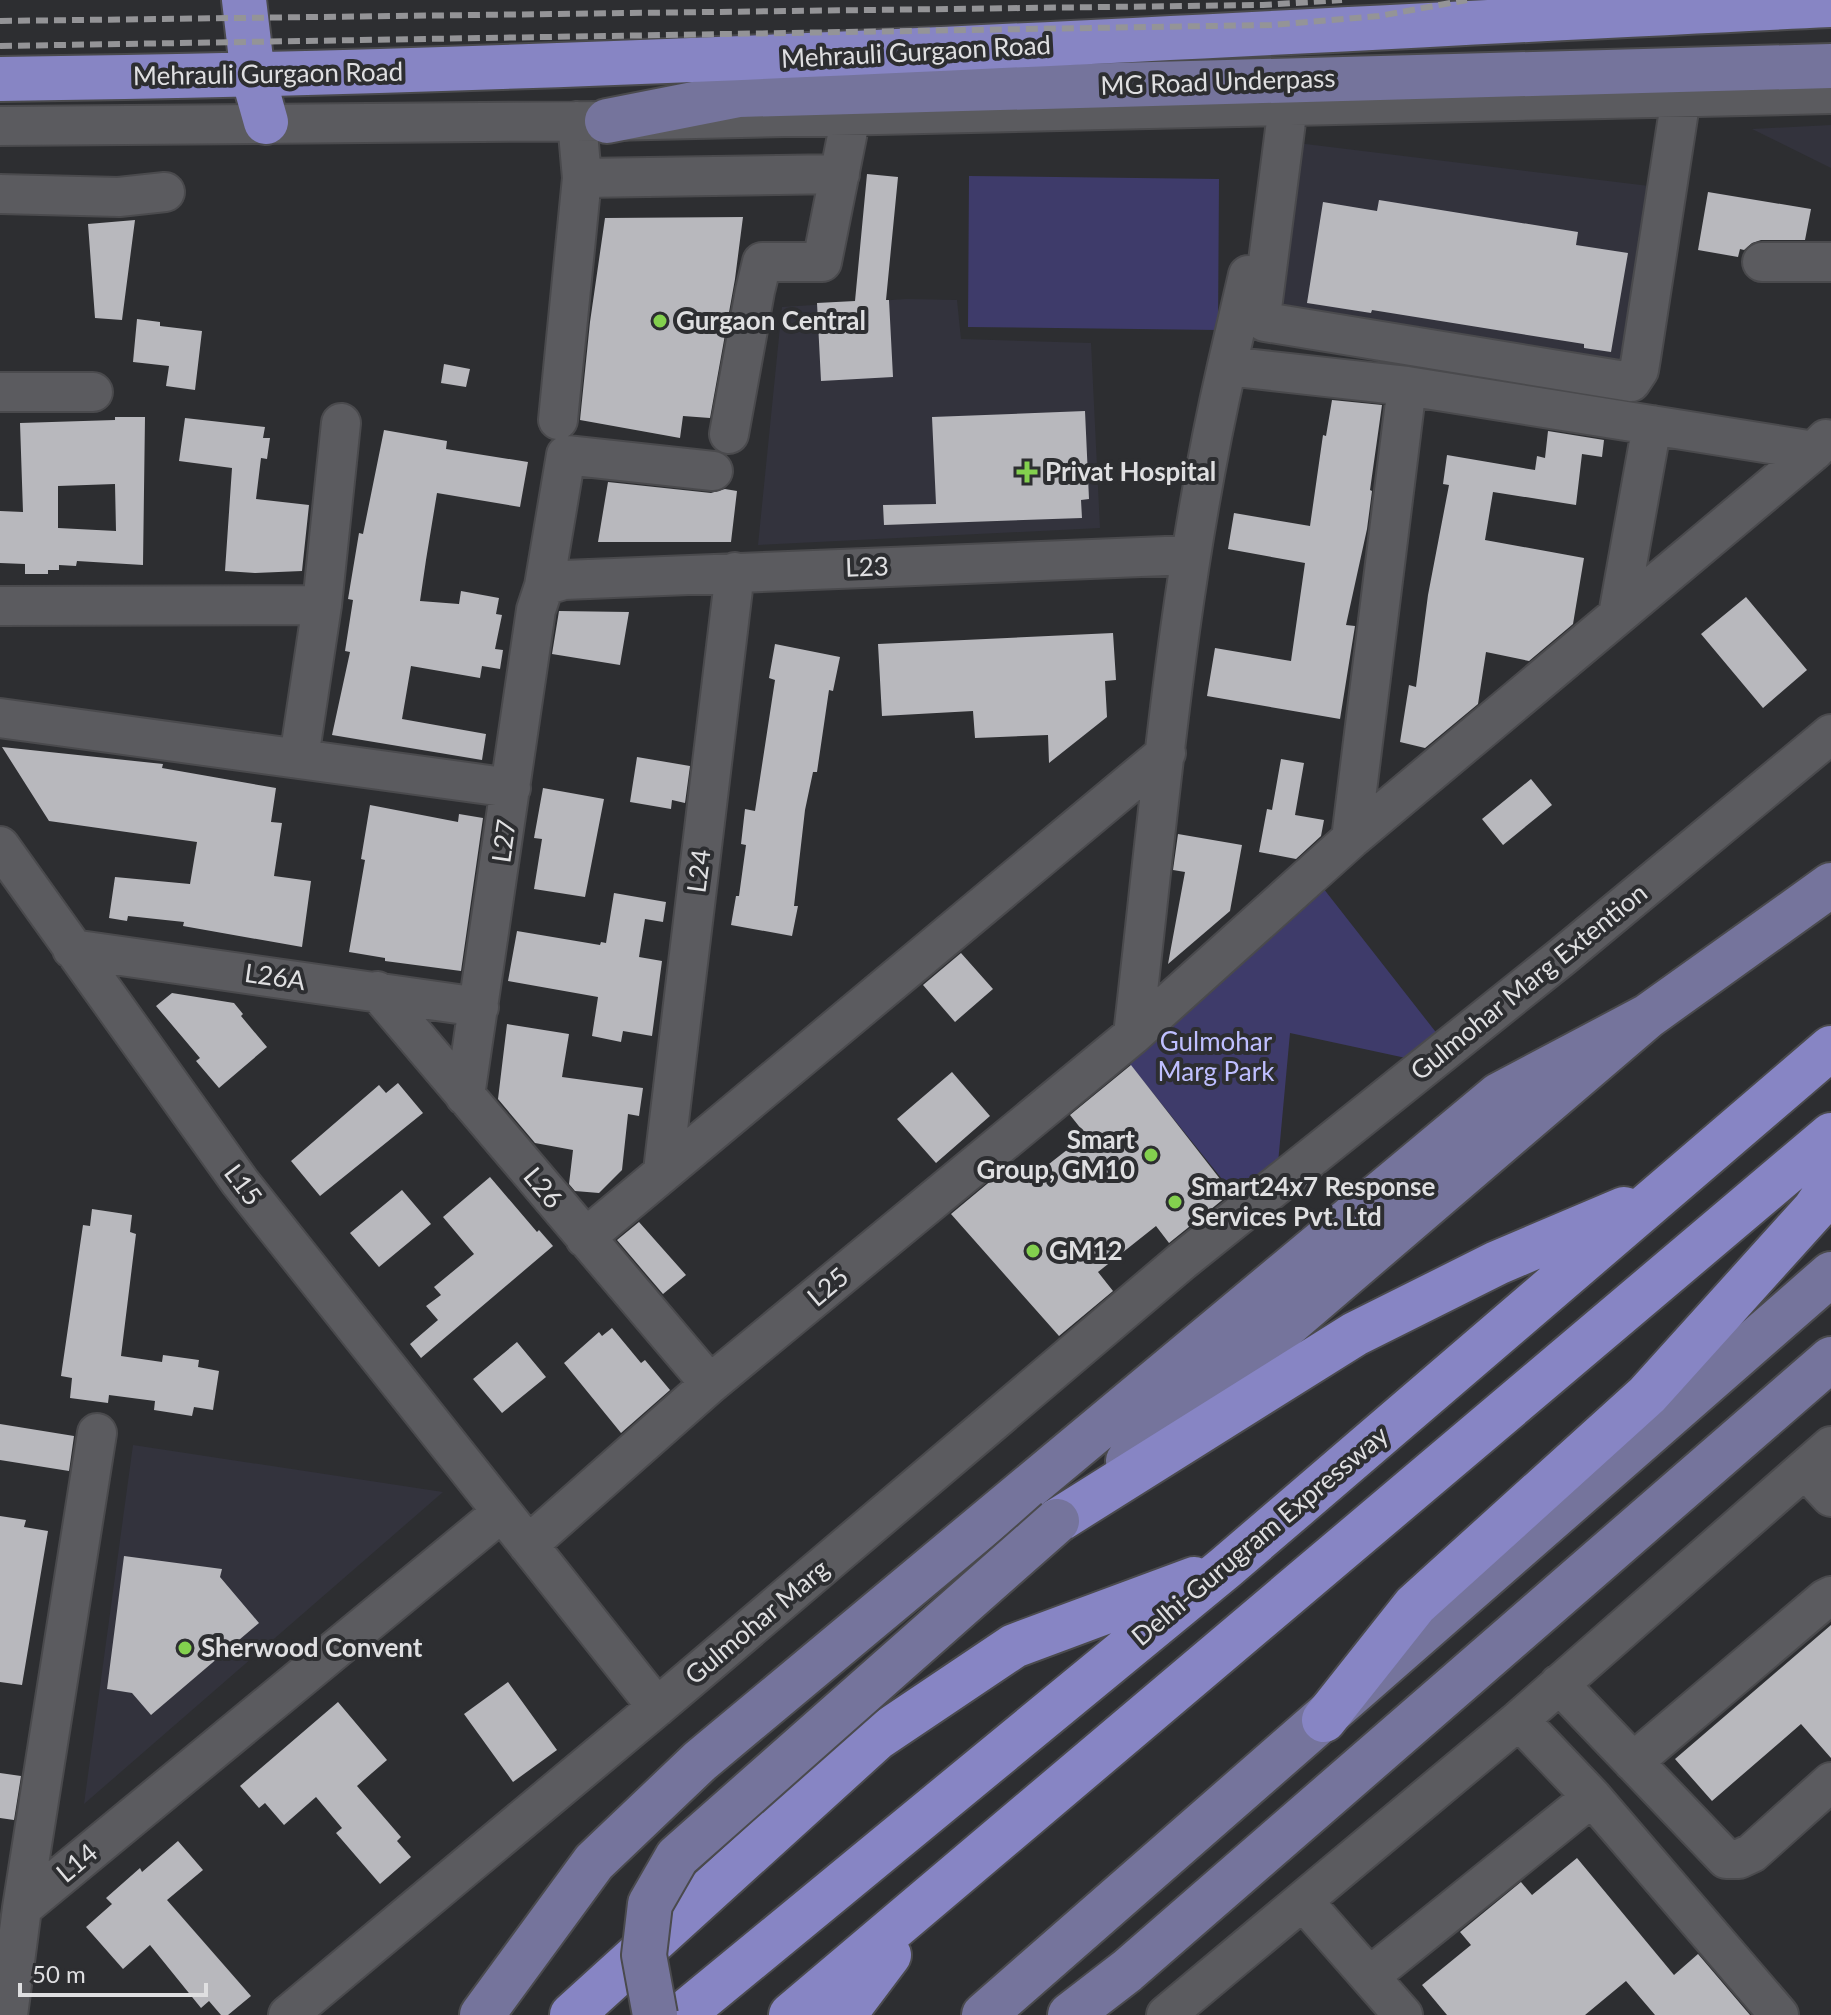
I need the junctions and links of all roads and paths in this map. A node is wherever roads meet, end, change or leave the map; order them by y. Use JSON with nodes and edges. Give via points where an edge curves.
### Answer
{"nodes":[{"id":1,"x":244,"y":0,"type":"edge"},
{"id":2,"x":1831,"y":5,"type":"edge"},
{"id":3,"x":1831,"y":66,"type":"edge"},
{"id":4,"x":253,"y":76,"type":"junction"},
{"id":5,"x":0,"y":79,"type":"edge"},
{"id":6,"x":1831,"y":94,"type":"edge"},
{"id":7,"x":1681,"y":97,"type":"junction"},
{"id":8,"x":1282,"y":106,"type":"junction"},
{"id":9,"x":851,"y":116,"type":"junction"},
{"id":10,"x":592,"y":121,"type":"junction"},
{"id":11,"x":266,"y":122,"type":"junction"},
{"id":12,"x":0,"y":126,"type":"edge"},
{"id":13,"x":840,"y":174,"type":"junction"},
{"id":14,"x":582,"y":178,"type":"junction"},
{"id":15,"x":165,"y":192,"type":"dead end"},
{"id":16,"x":0,"y":194,"type":"edge"},
{"id":17,"x":1762,"y":262,"type":"dead end"},
{"id":18,"x":1831,"y":262,"type":"edge"},
{"id":19,"x":1227,"y":366,"type":"junction"},
{"id":20,"x":1407,"y":386,"type":"junction"},
{"id":21,"x":0,"y":392,"type":"edge"},
{"id":22,"x":93,"y":392,"type":"dead end"},
{"id":23,"x":558,"y":420,"type":"dead end"},
{"id":24,"x":341,"y":423,"type":"dead end"},
{"id":25,"x":1652,"y":425,"type":"junction"},
{"id":26,"x":729,"y":434,"type":"dead end"},
{"id":27,"x":1822,"y":442,"type":"edge"},
{"id":28,"x":713,"y":471,"type":"dead end"},
{"id":29,"x":1191,"y":555,"type":"junction"},
{"id":30,"x":735,"y":572,"type":"junction"},
{"id":31,"x":544,"y":586,"type":"junction"},
{"id":32,"x":322,"y":605,"type":"junction"},
{"id":33,"x":0,"y":606,"type":"edge"},
{"id":34,"x":1618,"y":615,"type":"junction"},
{"id":35,"x":0,"y":718,"type":"edge"},
{"id":36,"x":1831,"y":734,"type":"edge"},
{"id":37,"x":1166,"y":753,"type":"junction"},
{"id":38,"x":299,"y":758,"type":"junction"},
{"id":39,"x":511,"y":788,"type":"junction"},
{"id":40,"x":1351,"y":839,"type":"junction"},
{"id":41,"x":0,"y":846,"type":"edge"},
{"id":42,"x":1831,"y":885,"type":"edge"},
{"id":43,"x":72,"y":949,"type":"junction"},
{"id":44,"x":377,"y":991,"type":"junction"},
{"id":45,"x":479,"y":1007,"type":"junction"},
{"id":46,"x":1648,"y":1016,"type":"junction"},
{"id":47,"x":1133,"y":1035,"type":"junction"},
{"id":48,"x":1831,"y":1048,"type":"edge"},
{"id":49,"x":465,"y":1096,"type":"junction"},
{"id":50,"x":1831,"y":1135,"type":"edge"},
{"id":51,"x":663,"y":1171,"type":"junction"},
{"id":52,"x":1831,"y":1185,"type":"edge"},
{"id":53,"x":1663,"y":1192,"type":"junction"},
{"id":54,"x":1224,"y":1226,"type":"joint"},
{"id":55,"x":585,"y":1238,"type":"junction"},
{"id":56,"x":1831,"y":1274,"type":"edge"},
{"id":57,"x":1831,"y":1359,"type":"edge"},
{"id":58,"x":710,"y":1384,"type":"junction"},
{"id":59,"x":97,"y":1433,"type":"dead end"},
{"id":60,"x":1818,"y":1458,"type":"edge"},
{"id":61,"x":1831,"y":1497,"type":"edge"},
{"id":62,"x":502,"y":1512,"type":"junction"},
{"id":63,"x":1057,"y":1521,"type":"junction"},
{"id":64,"x":528,"y":1545,"type":"junction"},
{"id":65,"x":1225,"y":1568,"type":"junction"},
{"id":66,"x":1831,"y":1596,"type":"edge"},
{"id":67,"x":1559,"y":1684,"type":"junction"},
{"id":68,"x":657,"y":1707,"type":"junction"},
{"id":69,"x":1324,"y":1720,"type":"junction"},
{"id":70,"x":1519,"y":1720,"type":"junction"},
{"id":71,"x":1633,"y":1762,"type":"junction"},
{"id":72,"x":1831,"y":1782,"type":"edge"},
{"id":73,"x":1592,"y":1797,"type":"junction"},
{"id":74,"x":933,"y":1896,"type":"junction"},
{"id":75,"x":1303,"y":1901,"type":"junction"},
{"id":76,"x":22,"y":1908,"type":"junction"},
{"id":77,"x":1370,"y":1976,"type":"junction"},
{"id":78,"x":8,"y":2015,"type":"edge"},
{"id":79,"x":288,"y":2015,"type":"edge"},
{"id":80,"x":482,"y":2015,"type":"edge"},
{"id":81,"x":572,"y":2015,"type":"edge"},
{"id":82,"x":655,"y":2015,"type":"edge"},
{"id":83,"x":682,"y":2015,"type":"edge"},
{"id":84,"x":791,"y":2015,"type":"edge"},
{"id":85,"x":844,"y":2015,"type":"edge"},
{"id":86,"x":984,"y":2015,"type":"edge"},
{"id":87,"x":1070,"y":2015,"type":"edge"},
{"id":88,"x":1166,"y":2015,"type":"edge"},
{"id":89,"x":1403,"y":2015,"type":"edge"},
{"id":90,"x":1779,"y":2015,"type":"edge"}],
"edges":[{"from":1,"to":4,"type":"highway"},
{"from":2,"to":4,"type":"highway","name":"Mehrauli Gurgaon Road","via":[[1006,48]]},
{"from":3,"to":10,"type":"main road","name":"MG Road Underpass","via":[[739,95]]},
{"from":4,"to":5,"type":"highway","name":"Mehrauli Gurgaon Road"},
{"from":4,"to":11,"type":"highway"},
{"from":6,"to":7,"type":"street"},
{"from":7,"to":8,"type":"street"},
{"from":7,"to":8,"type":"street","via":[[1639,370],[1631,382],[1265,322],[1261,316]]},
{"from":8,"to":9,"type":"street"},
{"from":8,"to":19,"type":"street"},
{"from":9,"to":10,"type":"street"},
{"from":9,"to":13,"type":"street"},
{"from":10,"to":11,"type":"street"},
{"from":10,"to":14,"type":"street"},
{"from":11,"to":12,"type":"street"},
{"from":13,"to":14,"type":"street"},
{"from":13,"to":26,"type":"street","via":[[822,262],[762,262]]},
{"from":14,"to":23,"type":"street"},
{"from":15,"to":16,"type":"street","via":[[119,197]]},
{"from":17,"to":18,"type":"street"},
{"from":19,"to":20,"type":"street"},
{"from":19,"to":29,"type":"street"},
{"from":20,"to":25,"type":"street"},
{"from":20,"to":40,"type":"street"},
{"from":21,"to":22,"type":"street"},
{"from":24,"to":32,"type":"street"},
{"from":25,"to":27,"type":"street"},
{"from":25,"to":34,"type":"street"},
{"from":27,"to":34,"type":"street","name":"L25"},
{"from":28,"to":31,"type":"street","name":"L27","via":[[566,455]]},
{"from":29,"to":30,"type":"street","name":"L23"},
{"from":29,"to":37,"type":"street"},
{"from":30,"to":31,"type":"street","name":"L23","via":[[564,580]]},
{"from":30,"to":51,"type":"street","name":"L24"},
{"from":31,"to":39,"type":"street","name":"L27","via":[[536,610]]},
{"from":32,"to":33,"type":"street"},
{"from":32,"to":38,"type":"street"},
{"from":34,"to":40,"type":"street","name":"L25"},
{"from":35,"to":38,"type":"street"},
{"from":36,"to":54,"type":"street","name":"Gulmohar Marg Extention"},
{"from":37,"to":47,"type":"street"},
{"from":37,"to":51,"type":"street"},
{"from":38,"to":39,"type":"street"},
{"from":39,"to":45,"type":"street","name":"L27"},
{"from":40,"to":47,"type":"street","name":"L25"},
{"from":41,"to":43,"type":"street","name":"L15"},
{"from":42,"to":46,"type":"main road"},
{"from":43,"to":44,"type":"street","name":"L26A"},
{"from":43,"to":62,"type":"street","name":"L15","via":[[240,1182]]},
{"from":44,"to":45,"type":"street","name":"L26A"},
{"from":44,"to":49,"type":"street","name":"L26"},
{"from":45,"to":49,"type":"street","name":"L27"},
{"from":46,"to":63,"type":"main road"},
{"from":46,"to":80,"type":"main road","via":[[1499,1095],[700,1761],[594,1862]]},
{"from":47,"to":58,"type":"street","name":"L25"},
{"from":48,"to":53,"type":"highway","name":"Delhi-Gurugram Expressway"},
{"from":49,"to":55,"type":"street","name":"L26"},
{"from":50,"to":74,"type":"highway"},
{"from":51,"to":55,"type":"street"},
{"from":52,"to":69,"type":"highway","via":[[1647,1395],[1415,1605]]},
{"from":53,"to":63,"type":"highway","via":[[1497,1263],[1355,1334]]},
{"from":53,"to":65,"type":"highway","name":"Delhi-Gurugram Expressway"},
{"from":54,"to":68,"type":"street","name":"Gulmohar Marg"},
{"from":55,"to":58,"type":"street","name":"L26"},
{"from":56,"to":69,"type":"main road"},
{"from":57,"to":87,"type":"main road"},
{"from":58,"to":64,"type":"street","name":"L25"},
{"from":59,"to":76,"type":"street","name":"L14"},
{"from":60,"to":61,"type":"street"},
{"from":60,"to":67,"type":"street"},
{"from":62,"to":64,"type":"street"},
{"from":62,"to":76,"type":"street","name":"L14"},
{"from":63,"to":82,"type":"main road","bridge":true,"via":[[677,1857],[650,1904],[644,1955]]},
{"from":64,"to":68,"type":"street"},
{"from":65,"to":81,"type":"highway","via":[[1014,1646],[877,1738]]},
{"from":65,"to":83,"type":"highway","name":"Delhi-Gurugram Expressway"},
{"from":66,"to":71,"type":"street"},
{"from":67,"to":70,"type":"street"},
{"from":67,"to":71,"type":"street"},
{"from":68,"to":79,"type":"street","name":"Gulmohar Marg"},
{"from":69,"to":86,"type":"main road"},
{"from":70,"to":73,"type":"street"},
{"from":70,"to":75,"type":"street"},
{"from":71,"to":72,"type":"street","via":[[1726,1859],[1752,1853]]},
{"from":73,"to":77,"type":"street"},
{"from":73,"to":90,"type":"street"},
{"from":74,"to":84,"type":"highway"},
{"from":74,"to":85,"type":"highway"},
{"from":75,"to":77,"type":"street"},
{"from":75,"to":88,"type":"street"},
{"from":76,"to":78,"type":"street"},
{"from":77,"to":89,"type":"street"}]}
